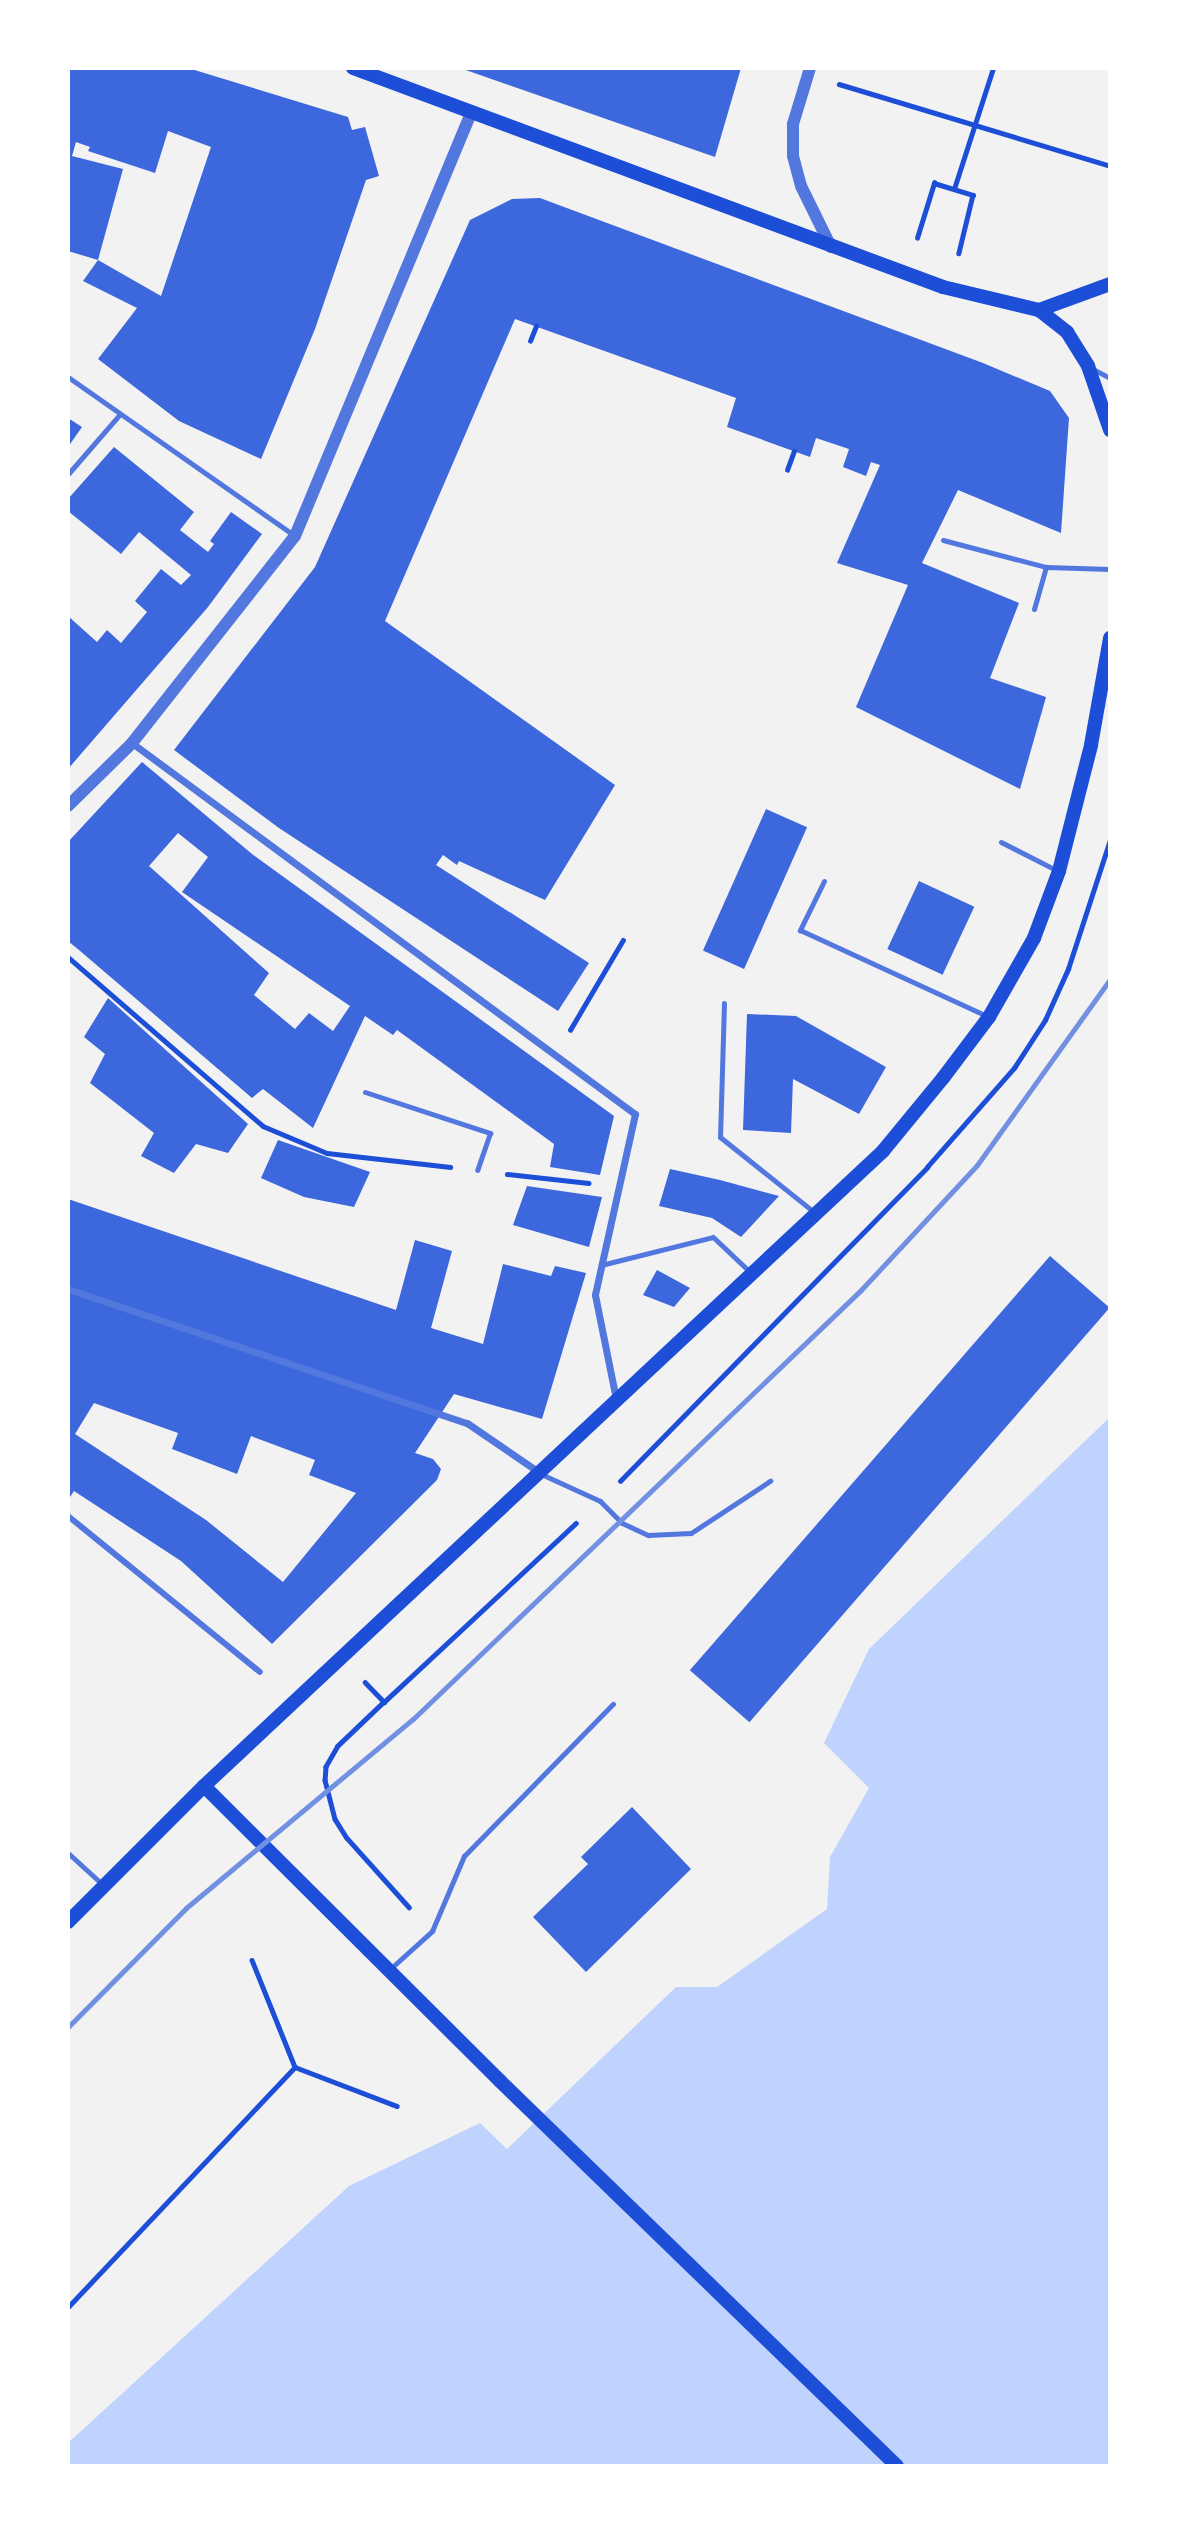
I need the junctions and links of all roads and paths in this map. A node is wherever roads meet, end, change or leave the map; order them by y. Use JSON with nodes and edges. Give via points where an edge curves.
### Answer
{"nodes":[{"id":1,"x":353,"y":68,"type":"edge"},
{"id":2,"x":810,"y":68,"type":"edge"},
{"id":3,"x":993,"y":68,"type":"edge"},
{"id":4,"x":829,"y":82,"type":"dead end"},
{"id":5,"x":471,"y":113,"type":"junction"},
{"id":6,"x":975,"y":124,"type":"junction"},
{"id":7,"x":1110,"y":166,"type":"edge"},
{"id":8,"x":954,"y":189,"type":"junction"},
{"id":9,"x":917,"y":238,"type":"dead end"},
{"id":10,"x":831,"y":247,"type":"junction"},
{"id":11,"x":959,"y":253,"type":"dead end"},
{"id":12,"x":1105,"y":287,"type":"edge"},
{"id":13,"x":1039,"y":310,"type":"junction"},
{"id":14,"x":536,"y":326,"type":"dead end"},
{"id":15,"x":530,"y":341,"type":"dead end"},
{"id":16,"x":1088,"y":366,"type":"junction"},
{"id":17,"x":68,"y":377,"type":"edge"},
{"id":18,"x":1110,"y":378,"type":"edge"},
{"id":19,"x":120,"y":414,"type":"junction"},
{"id":20,"x":1110,"y":430,"type":"edge"},
{"id":21,"x":794,"y":451,"type":"dead end"},
{"id":22,"x":787,"y":470,"type":"dead end"},
{"id":23,"x":68,"y":474,"type":"edge"},
{"id":24,"x":295,"y":536,"type":"junction"},
{"id":25,"x":943,"y":540,"type":"dead end"},
{"id":26,"x":1046,"y":567,"type":"junction"},
{"id":27,"x":1110,"y":569,"type":"edge"},
{"id":28,"x":1034,"y":609,"type":"dead end"},
{"id":29,"x":1110,"y":638,"type":"edge"},
{"id":30,"x":132,"y":743,"type":"junction"},
{"id":31,"x":68,"y":806,"type":"edge"},
{"id":32,"x":1110,"y":840,"type":"edge"},
{"id":33,"x":1001,"y":842,"type":"dead end"},
{"id":34,"x":1059,"y":871,"type":"junction"},
{"id":35,"x":824,"y":881,"type":"dead end"},
{"id":36,"x":623,"y":940,"type":"dead end"},
{"id":37,"x":68,"y":957,"type":"edge"},
{"id":38,"x":723,"y":1003,"type":"dead end"},
{"id":39,"x":989,"y":1017,"type":"junction"},
{"id":40,"x":556,"y":1054,"type":"junction"},
{"id":41,"x":365,"y":1092,"type":"dead end"},
{"id":42,"x":477,"y":1170,"type":"junction"},
{"id":43,"x":618,"y":1186,"type":"junction"},
{"id":44,"x":816,"y":1214,"type":"junction"},
{"id":45,"x":601,"y":1265,"type":"junction"},
{"id":46,"x":752,"y":1274,"type":"junction"},
{"id":47,"x":68,"y":1289,"type":"edge"},
{"id":48,"x":617,"y":1403,"type":"junction"},
{"id":49,"x":541,"y":1474,"type":"junction"},
{"id":50,"x":770,"y":1481,"type":"dead end"},
{"id":51,"x":600,"y":1502,"type":"junction"},
{"id":52,"x":68,"y":1516,"type":"edge"},
{"id":53,"x":342,"y":1659,"type":"junction"},
{"id":54,"x":260,"y":1672,"type":"dead end"},
{"id":55,"x":384,"y":1702,"type":"junction"},
{"id":56,"x":613,"y":1704,"type":"dead end"},
{"id":57,"x":204,"y":1786,"type":"junction"},
{"id":58,"x":68,"y":1853,"type":"edge"},
{"id":59,"x":105,"y":1886,"type":"junction"},
{"id":60,"x":68,"y":1922,"type":"edge"},
{"id":61,"x":432,"y":1931,"type":"junction"},
{"id":62,"x":252,"y":1959,"type":"dead end"},
{"id":63,"x":388,"y":1970,"type":"junction"},
{"id":64,"x":295,"y":2067,"type":"junction"},
{"id":65,"x":397,"y":2106,"type":"dead end"},
{"id":66,"x":68,"y":2307,"type":"edge"},
{"id":67,"x":897,"y":2466,"type":"edge"}],
"edges":[{"from":1,"to":5,"type":"main road"},
{"from":2,"to":10,"type":"street","via":[[793,124],[793,156],[801,187]]},
{"from":3,"to":6,"type":"path"},
{"from":4,"to":6,"type":"path"},
{"from":5,"to":10,"type":"main road"},
{"from":5,"to":24,"type":"street"},
{"from":6,"to":7,"type":"path"},
{"from":6,"to":8,"type":"path"},
{"from":8,"to":9,"type":"path","via":[[934,183]]},
{"from":8,"to":11,"type":"path","via":[[973,195]]},
{"from":10,"to":13,"type":"main road","via":[[943,288]]},
{"from":12,"to":13,"type":"main road"},
{"from":13,"to":16,"type":"main road","via":[[1067,332]]},
{"from":14,"to":15,"type":"path"},
{"from":16,"to":18,"type":"lane"},
{"from":16,"to":20,"type":"main road"},
{"from":17,"to":19,"type":"lane"},
{"from":19,"to":23,"type":"lane"},
{"from":19,"to":24,"type":"lane"},
{"from":21,"to":22,"type":"path"},
{"from":24,"to":30,"type":"street"},
{"from":25,"to":26,"type":"lane"},
{"from":26,"to":27,"type":"lane"},
{"from":26,"to":28,"type":"lane"},
{"from":29,"to":34,"type":"main road","via":[[1091,745]]},
{"from":30,"to":31,"type":"street"},
{"from":30,"to":40,"type":"street"},
{"from":32,"to":51,"type":"path","via":[[1068,969],[1045,1020],[1014,1068],[936,1158]]},
{"from":33,"to":34,"type":"lane"},
{"from":34,"to":39,"type":"main road","via":[[1034,938]]},
{"from":35,"to":39,"type":"lane","via":[[800,930]]},
{"from":36,"to":40,"type":"path"},
{"from":37,"to":42,"type":"path","via":[[263,1126],[327,1153]]},
{"from":38,"to":44,"type":"lane","via":[[720,1137]]},
{"from":39,"to":44,"type":"main road","via":[[883,1151]]},
{"from":40,"to":43,"type":"street","via":[[635,1114]]},
{"from":41,"to":42,"type":"lane","via":[[490,1133]]},
{"from":42,"to":43,"type":"path"},
{"from":43,"to":45,"type":"street"},
{"from":44,"to":46,"type":"main road"},
{"from":45,"to":46,"type":"lane","via":[[713,1237]]},
{"from":45,"to":48,"type":"street","via":[[595,1295]]},
{"from":46,"to":48,"type":"main road"},
{"from":47,"to":49,"type":"street","via":[[467,1423]]},
{"from":48,"to":49,"type":"main road"},
{"from":49,"to":51,"type":"lane"},
{"from":49,"to":53,"type":"main road"},
{"from":50,"to":51,"type":"lane","via":[[691,1533],[648,1535],[622,1523]]},
{"from":51,"to":55,"type":"path"},
{"from":52,"to":54,"type":"street"},
{"from":53,"to":55,"type":"path"},
{"from":53,"to":57,"type":"main road"},
{"from":55,"to":61,"type":"path","via":[[338,1746],[326,1767],[325,1780],[335,1819],[346,1838]]},
{"from":56,"to":61,"type":"lane","via":[[464,1856]]},
{"from":57,"to":59,"type":"main road"},
{"from":57,"to":63,"type":"main road"},
{"from":58,"to":59,"type":"lane"},
{"from":59,"to":60,"type":"main road"},
{"from":61,"to":63,"type":"lane"},
{"from":62,"to":64,"type":"path"},
{"from":63,"to":67,"type":"main road"},
{"from":64,"to":65,"type":"path"},
{"from":64,"to":66,"type":"path"}]}
